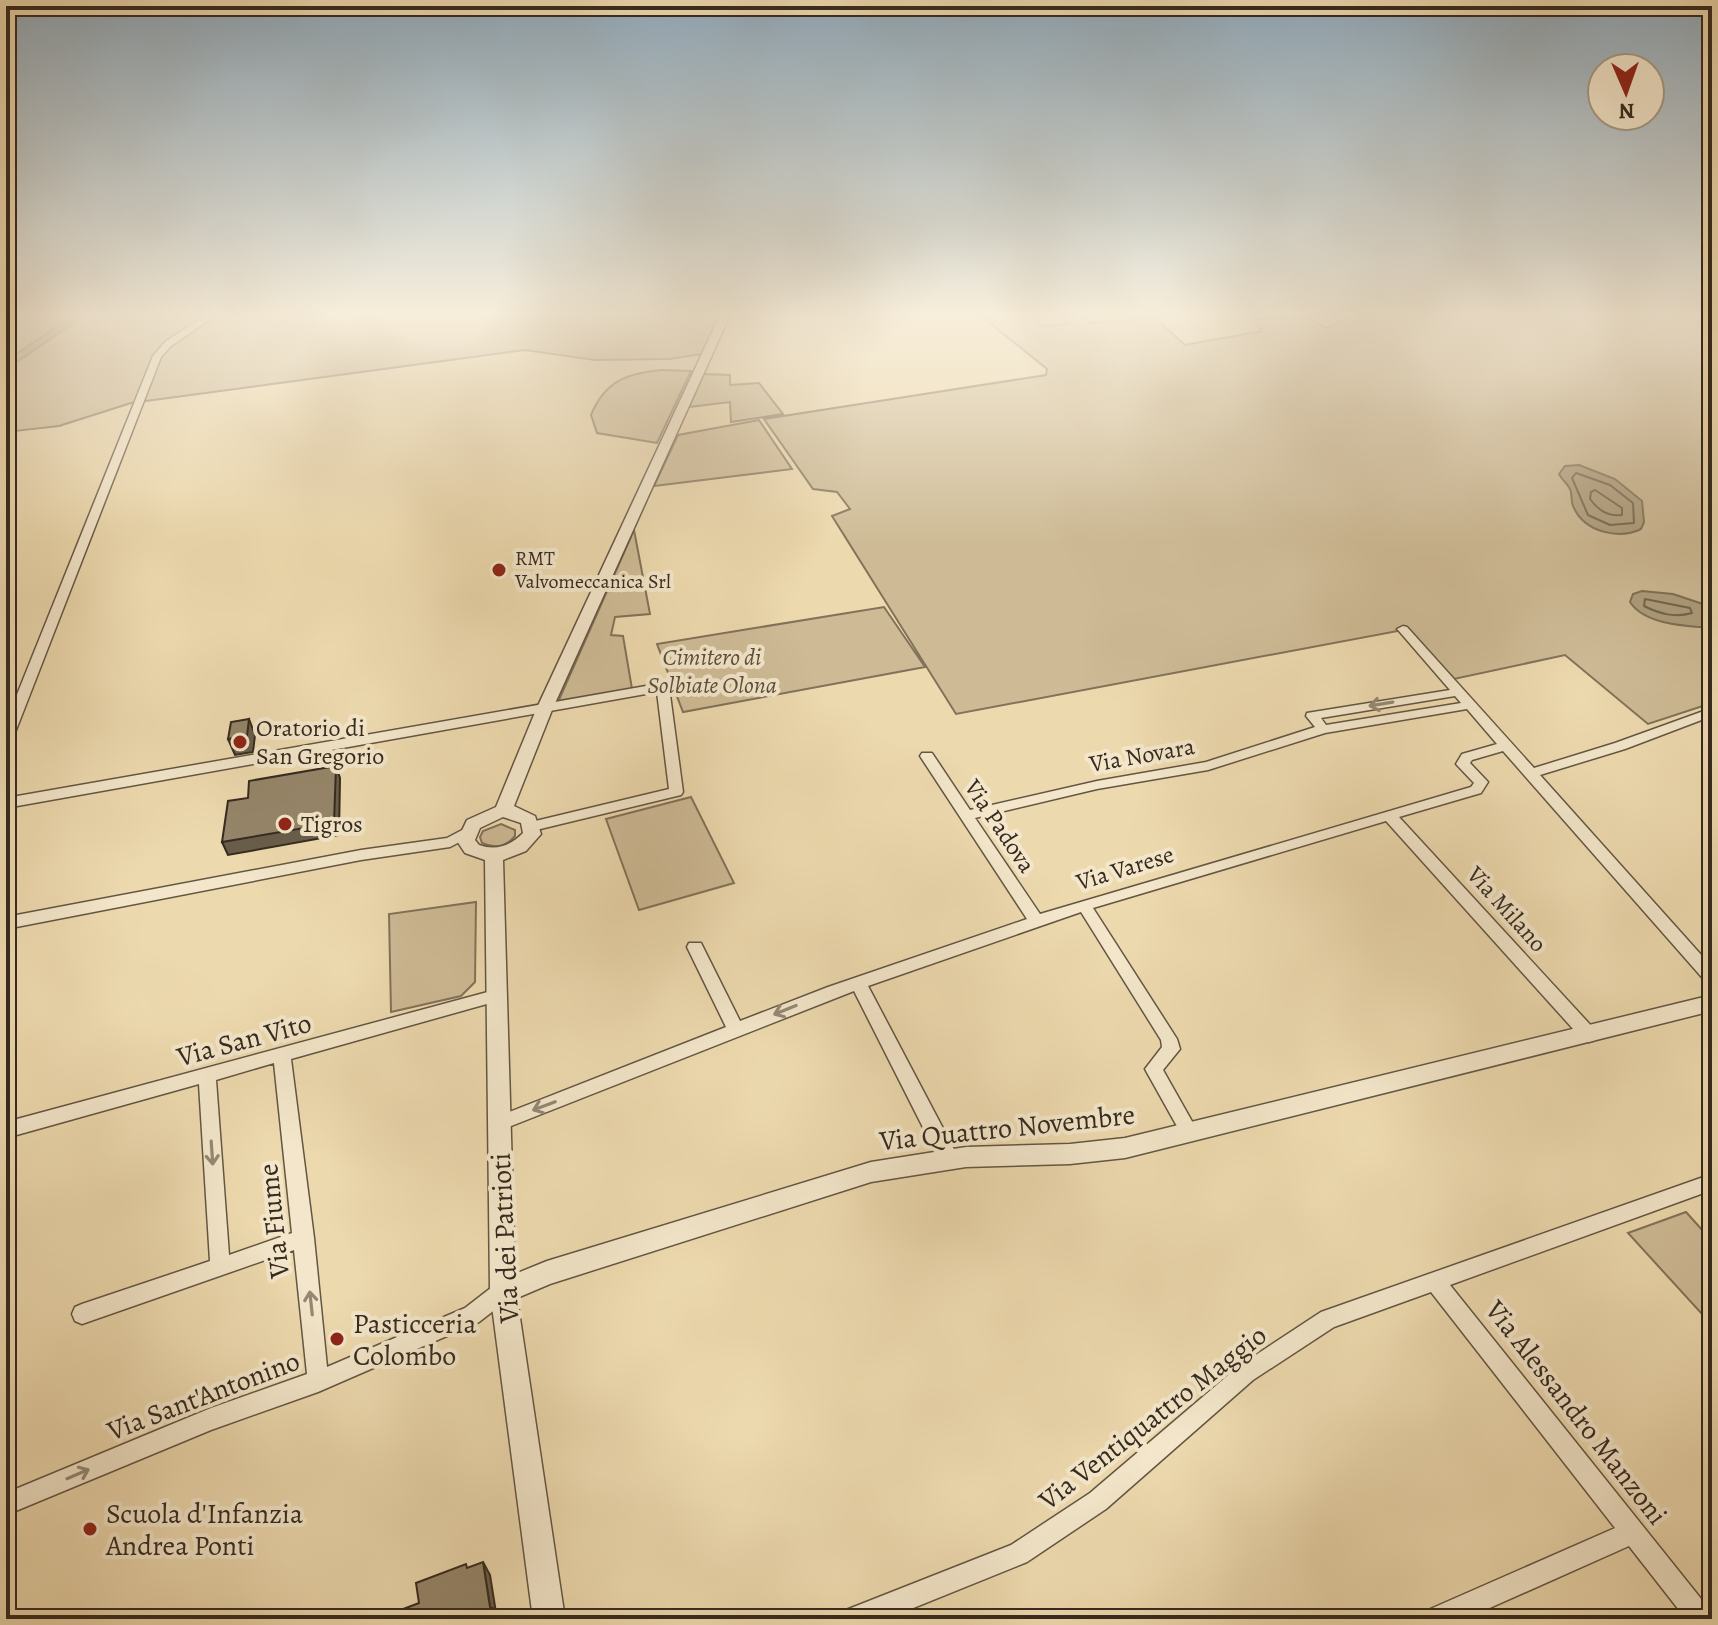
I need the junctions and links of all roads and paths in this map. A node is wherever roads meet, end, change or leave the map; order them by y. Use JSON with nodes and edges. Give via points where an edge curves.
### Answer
{"nodes":[{"id":1,"x":144,"y":391,"type":"edge"},
{"id":2,"x":691,"y":391,"type":"edge"},
{"id":3,"x":1403,"y":629,"type":"dead end"},
{"id":4,"x":1458,"y":692,"type":"junction"},
{"id":5,"x":1469,"y":705,"type":"junction"},
{"id":6,"x":544,"y":710,"type":"junction"},
{"id":7,"x":1712,"y":712,"type":"edge"},
{"id":8,"x":1323,"y":729,"type":"junction"},
{"id":9,"x":6,"y":738,"type":"edge"},
{"id":10,"x":1506,"y":746,"type":"junction"},
{"id":11,"x":927,"y":756,"type":"dead end"},
{"id":12,"x":1531,"y":773,"type":"junction"},
{"id":13,"x":6,"y":803,"type":"edge"},
{"id":14,"x":503,"y":811,"type":"junction"},
{"id":15,"x":966,"y":815,"type":"junction"},
{"id":16,"x":1389,"y":815,"type":"junction"},
{"id":17,"x":532,"y":826,"type":"junction"},
{"id":18,"x":477,"y":846,"type":"junction"},
{"id":19,"x":1084,"y":905,"type":"junction"},
{"id":20,"x":1037,"y":922,"type":"junction"},
{"id":21,"x":6,"y":923,"type":"edge"},
{"id":22,"x":695,"y":947,"type":"dead end"},
{"id":23,"x":1712,"y":978,"type":"edge"},
{"id":24,"x":858,"y":983,"type":"junction"},
{"id":25,"x":495,"y":996,"type":"junction"},
{"id":26,"x":1712,"y":1003,"type":"edge"},
{"id":27,"x":736,"y":1030,"type":"junction"},
{"id":28,"x":1589,"y":1035,"type":"junction"},
{"id":29,"x":282,"y":1055,"type":"junction"},
{"id":30,"x":207,"y":1076,"type":"junction"},
{"id":31,"x":500,"y":1123,"type":"junction"},
{"id":32,"x":6,"y":1130,"type":"edge"},
{"id":33,"x":1189,"y":1132,"type":"junction"},
{"id":34,"x":949,"y":1159,"type":"junction"},
{"id":35,"x":1712,"y":1182,"type":"edge"},
{"id":36,"x":304,"y":1238,"type":"junction"},
{"id":37,"x":220,"y":1267,"type":"junction"},
{"id":38,"x":1434,"y":1280,"type":"junction"},
{"id":39,"x":503,"y":1291,"type":"junction"},
{"id":40,"x":82,"y":1314,"type":"dead end"},
{"id":41,"x":318,"y":1381,"type":"junction"},
{"id":42,"x":6,"y":1504,"type":"edge"},
{"id":43,"x":1633,"y":1532,"type":"junction"},
{"id":44,"x":549,"y":1619,"type":"edge"},
{"id":45,"x":855,"y":1619,"type":"edge"},
{"id":46,"x":1437,"y":1619,"type":"edge"},
{"id":47,"x":1701,"y":1619,"type":"edge"}],
"edges":[{"from":1,"to":9,"type":"street"},
{"from":2,"to":6,"type":"street"},
{"from":3,"to":4,"type":"street"},
{"from":4,"to":5,"type":"street"},
{"from":4,"to":8,"type":"street","one_way":true,"via":[[1312,716]]},
{"from":5,"to":8,"type":"street","name":"Via Novara"},
{"from":5,"to":10,"type":"street"},
{"from":6,"to":13,"type":"street"},
{"from":6,"to":14,"type":"street"},
{"from":6,"to":17,"type":"street","via":[[663,687],[676,792]]},
{"from":7,"to":12,"type":"street"},
{"from":8,"to":15,"type":"street","name":"Via Novara","via":[[1208,766]]},
{"from":10,"to":12,"type":"street"},
{"from":10,"to":16,"type":"street","name":"Via Varese","via":[[1464,758],[1480,788]]},
{"from":11,"to":15,"type":"street","name":"Via Padova"},
{"from":12,"to":23,"type":"street"},
{"from":14,"to":17,"type":"street","via":[[523,815]]},
{"from":14,"to":18,"type":"street","via":[[478,820]]},
{"from":15,"to":20,"type":"street","name":"Via Padova"},
{"from":16,"to":19,"type":"street","name":"Via Varese"},
{"from":16,"to":28,"type":"street","name":"Via Milano"},
{"from":17,"to":18,"type":"street","via":[[526,842],[506,853]]},
{"from":18,"to":21,"type":"street","via":[[439,844],[361,855]]},
{"from":18,"to":25,"type":"street","name":"Via dei Patrioti"},
{"from":19,"to":20,"type":"street","name":"Via Varese"},
{"from":19,"to":33,"type":"street","via":[[1169,1039],[1171,1049],[1154,1069]]},
{"from":20,"to":24,"type":"street","name":"Via Varese"},
{"from":22,"to":27,"type":"street"},
{"from":24,"to":27,"type":"street","name":"Via Varese","one_way":true},
{"from":24,"to":34,"type":"street"},
{"from":25,"to":29,"type":"street","name":"Via San Vito"},
{"from":25,"to":31,"type":"street","name":"Via dei Patrioti"},
{"from":26,"to":28,"type":"street","name":"Via Quattro Novembre"},
{"from":27,"to":31,"type":"street","name":"Via Varese","one_way":true},
{"from":28,"to":33,"type":"street","name":"Via Quattro Novembre"},
{"from":29,"to":30,"type":"street","name":"Via San Vito"},
{"from":29,"to":36,"type":"street","name":"Via Fiume"},
{"from":30,"to":32,"type":"street","name":"Via San Vito"},
{"from":30,"to":37,"type":"street","one_way":true},
{"from":31,"to":39,"type":"street","name":"Via dei Patrioti"},
{"from":33,"to":34,"type":"street","name":"Via Quattro Novembre","via":[[1098,1152]]},
{"from":34,"to":39,"type":"street","name":"Via Quattro Novembre","via":[[871,1172]]},
{"from":35,"to":38,"type":"street","name":"Via Ventiquattro Maggio"},
{"from":36,"to":37,"type":"street"},
{"from":41,"to":36,"type":"street","name":"Via Fiume","one_way":true},
{"from":37,"to":40,"type":"street"},
{"from":38,"to":43,"type":"street","name":"Via Alessandro Manzoni"},
{"from":38,"to":45,"type":"street","name":"Via Ventiquattro Maggio","via":[[1328,1319],[1246,1373],[1098,1501],[1019,1554]]},
{"from":39,"to":41,"type":"street","name":"Via Sant'Antonino","via":[[472,1315]]},
{"from":39,"to":44,"type":"street","name":"Via dei Patrioti"},
{"from":42,"to":41,"type":"street","name":"Via Sant'Antonino","one_way":true},
{"from":43,"to":46,"type":"street"},
{"from":43,"to":47,"type":"street","name":"Via Alessandro Manzoni"}]}
